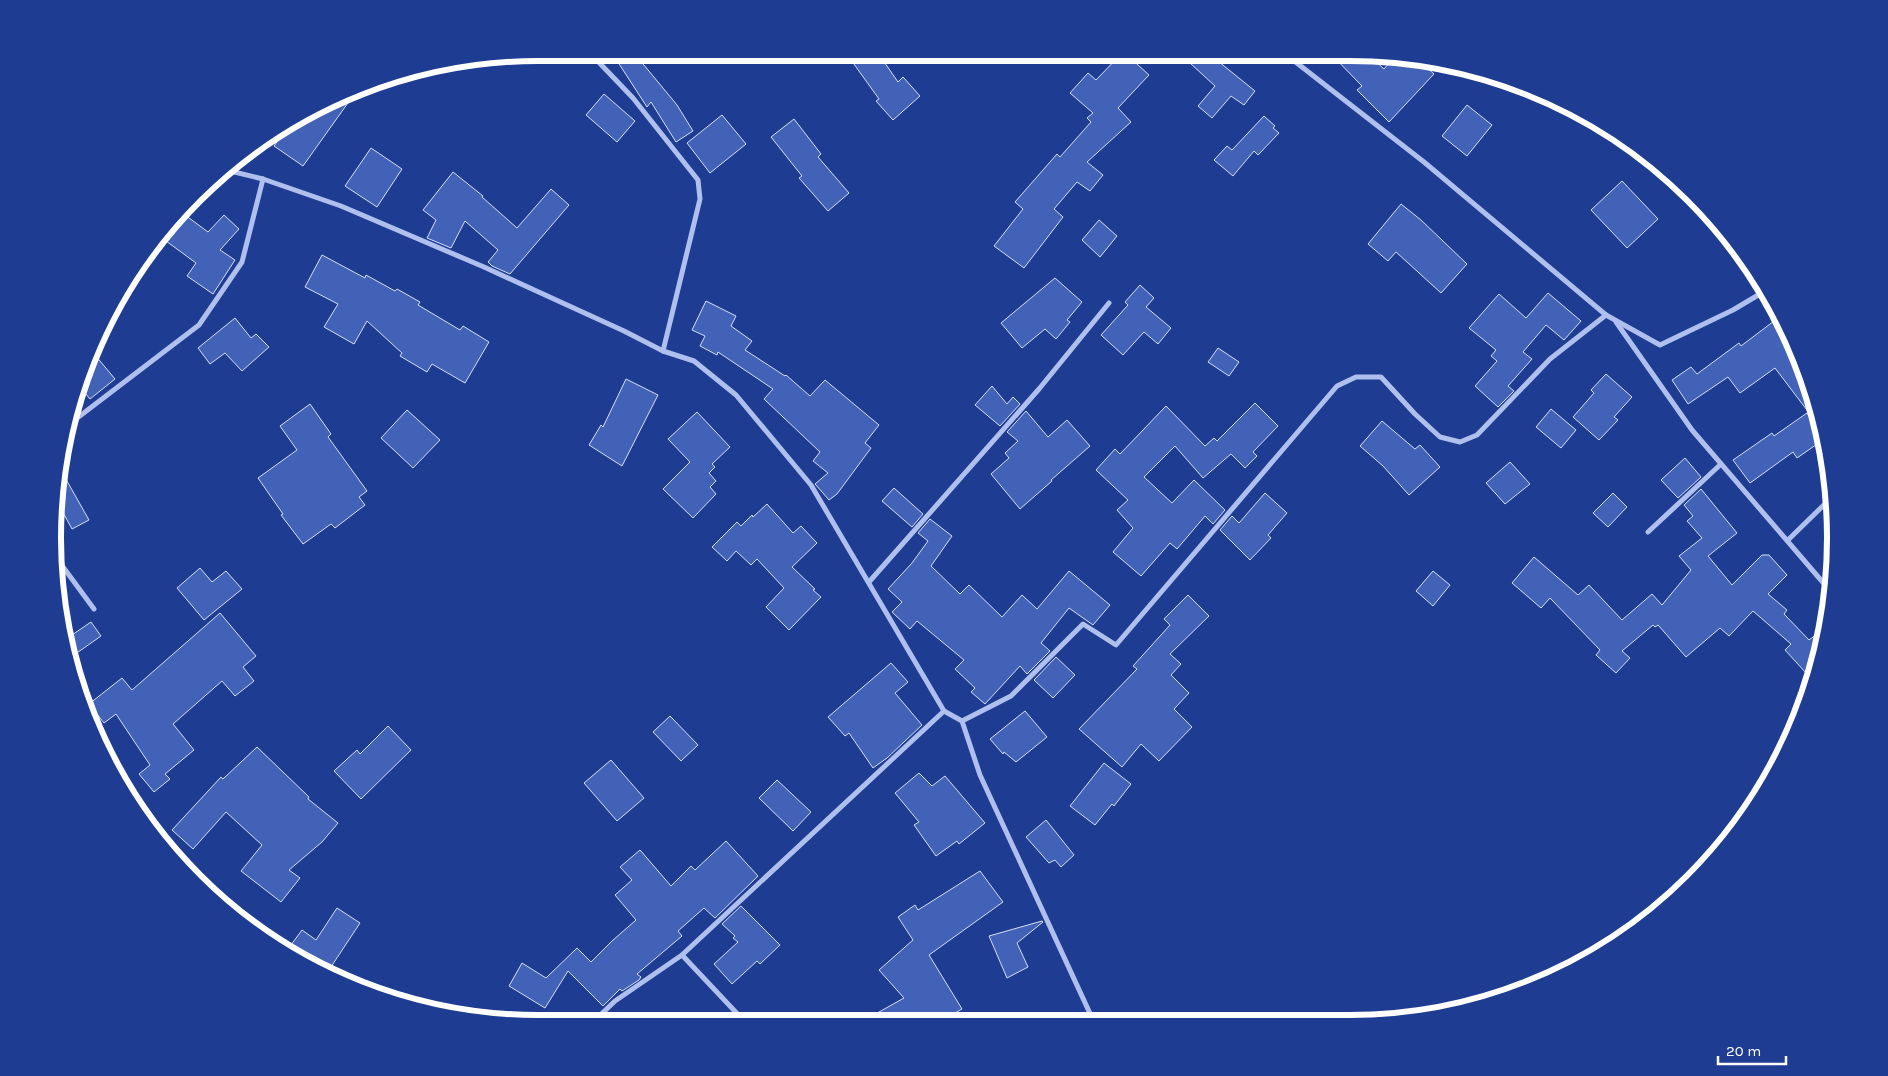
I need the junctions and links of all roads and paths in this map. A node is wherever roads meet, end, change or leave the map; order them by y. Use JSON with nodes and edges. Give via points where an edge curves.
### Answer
{"nodes":[{"id":1,"x":598,"y":61,"type":"edge"},
{"id":2,"x":1294,"y":61,"type":"edge"},
{"id":3,"x":234,"y":172,"type":"edge"},
{"id":4,"x":263,"y":179,"type":"junction"},
{"id":5,"x":1759,"y":294,"type":"edge"},
{"id":6,"x":1109,"y":303,"type":"dead end"},
{"id":7,"x":1606,"y":315,"type":"junction"},
{"id":8,"x":1615,"y":320,"type":"junction"},
{"id":9,"x":663,"y":351,"type":"junction"},
{"id":10,"x":76,"y":419,"type":"edge"},
{"id":11,"x":1722,"y":464,"type":"junction"},
{"id":12,"x":1826,"y":503,"type":"edge"},
{"id":13,"x":1648,"y":532,"type":"dead end"},
{"id":14,"x":1788,"y":540,"type":"junction"},
{"id":15,"x":62,"y":565,"type":"edge"},
{"id":16,"x":869,"y":582,"type":"junction"},
{"id":17,"x":1825,"y":584,"type":"edge"},
{"id":18,"x":94,"y":609,"type":"dead end"},
{"id":19,"x":944,"y":711,"type":"junction"},
{"id":20,"x":962,"y":721,"type":"junction"},
{"id":21,"x":682,"y":955,"type":"junction"},
{"id":22,"x":600,"y":1015,"type":"edge"},
{"id":23,"x":738,"y":1015,"type":"edge"},
{"id":24,"x":1091,"y":1015,"type":"edge"}],
"edges":[{"from":1,"to":9,"type":"street","via":[[633,98],[698,180],[700,199]]},
{"from":2,"to":7,"type":"street","via":[[1424,162]]},
{"from":3,"to":4,"type":"street"},
{"from":4,"to":9,"type":"street","via":[[341,206],[484,267]]},
{"from":4,"to":10,"type":"street","via":[[242,262],[199,325]]},
{"from":5,"to":8,"type":"street","via":[[1660,345]]},
{"from":6,"to":16,"type":"street","via":[[1039,390]]},
{"from":7,"to":8,"type":"street"},
{"from":7,"to":20,"type":"street","via":[[1550,359],[1477,435],[1460,442],[1440,437],[1381,376],[1356,376],[1337,386],[1116,645],[1083,624],[1011,696]]},
{"from":8,"to":11,"type":"street","via":[[1692,430]]},
{"from":9,"to":16,"type":"street","via":[[694,361],[736,394],[811,485]]},
{"from":11,"to":13,"type":"street"},
{"from":11,"to":14,"type":"street"},
{"from":12,"to":14,"type":"street"},
{"from":14,"to":17,"type":"street"},
{"from":15,"to":18,"type":"street"},
{"from":16,"to":19,"type":"street"},
{"from":19,"to":20,"type":"street"},
{"from":19,"to":21,"type":"street"},
{"from":20,"to":24,"type":"street","via":[[980,775]]},
{"from":21,"to":22,"type":"street","via":[[615,1000]]},
{"from":21,"to":23,"type":"street"}]}
